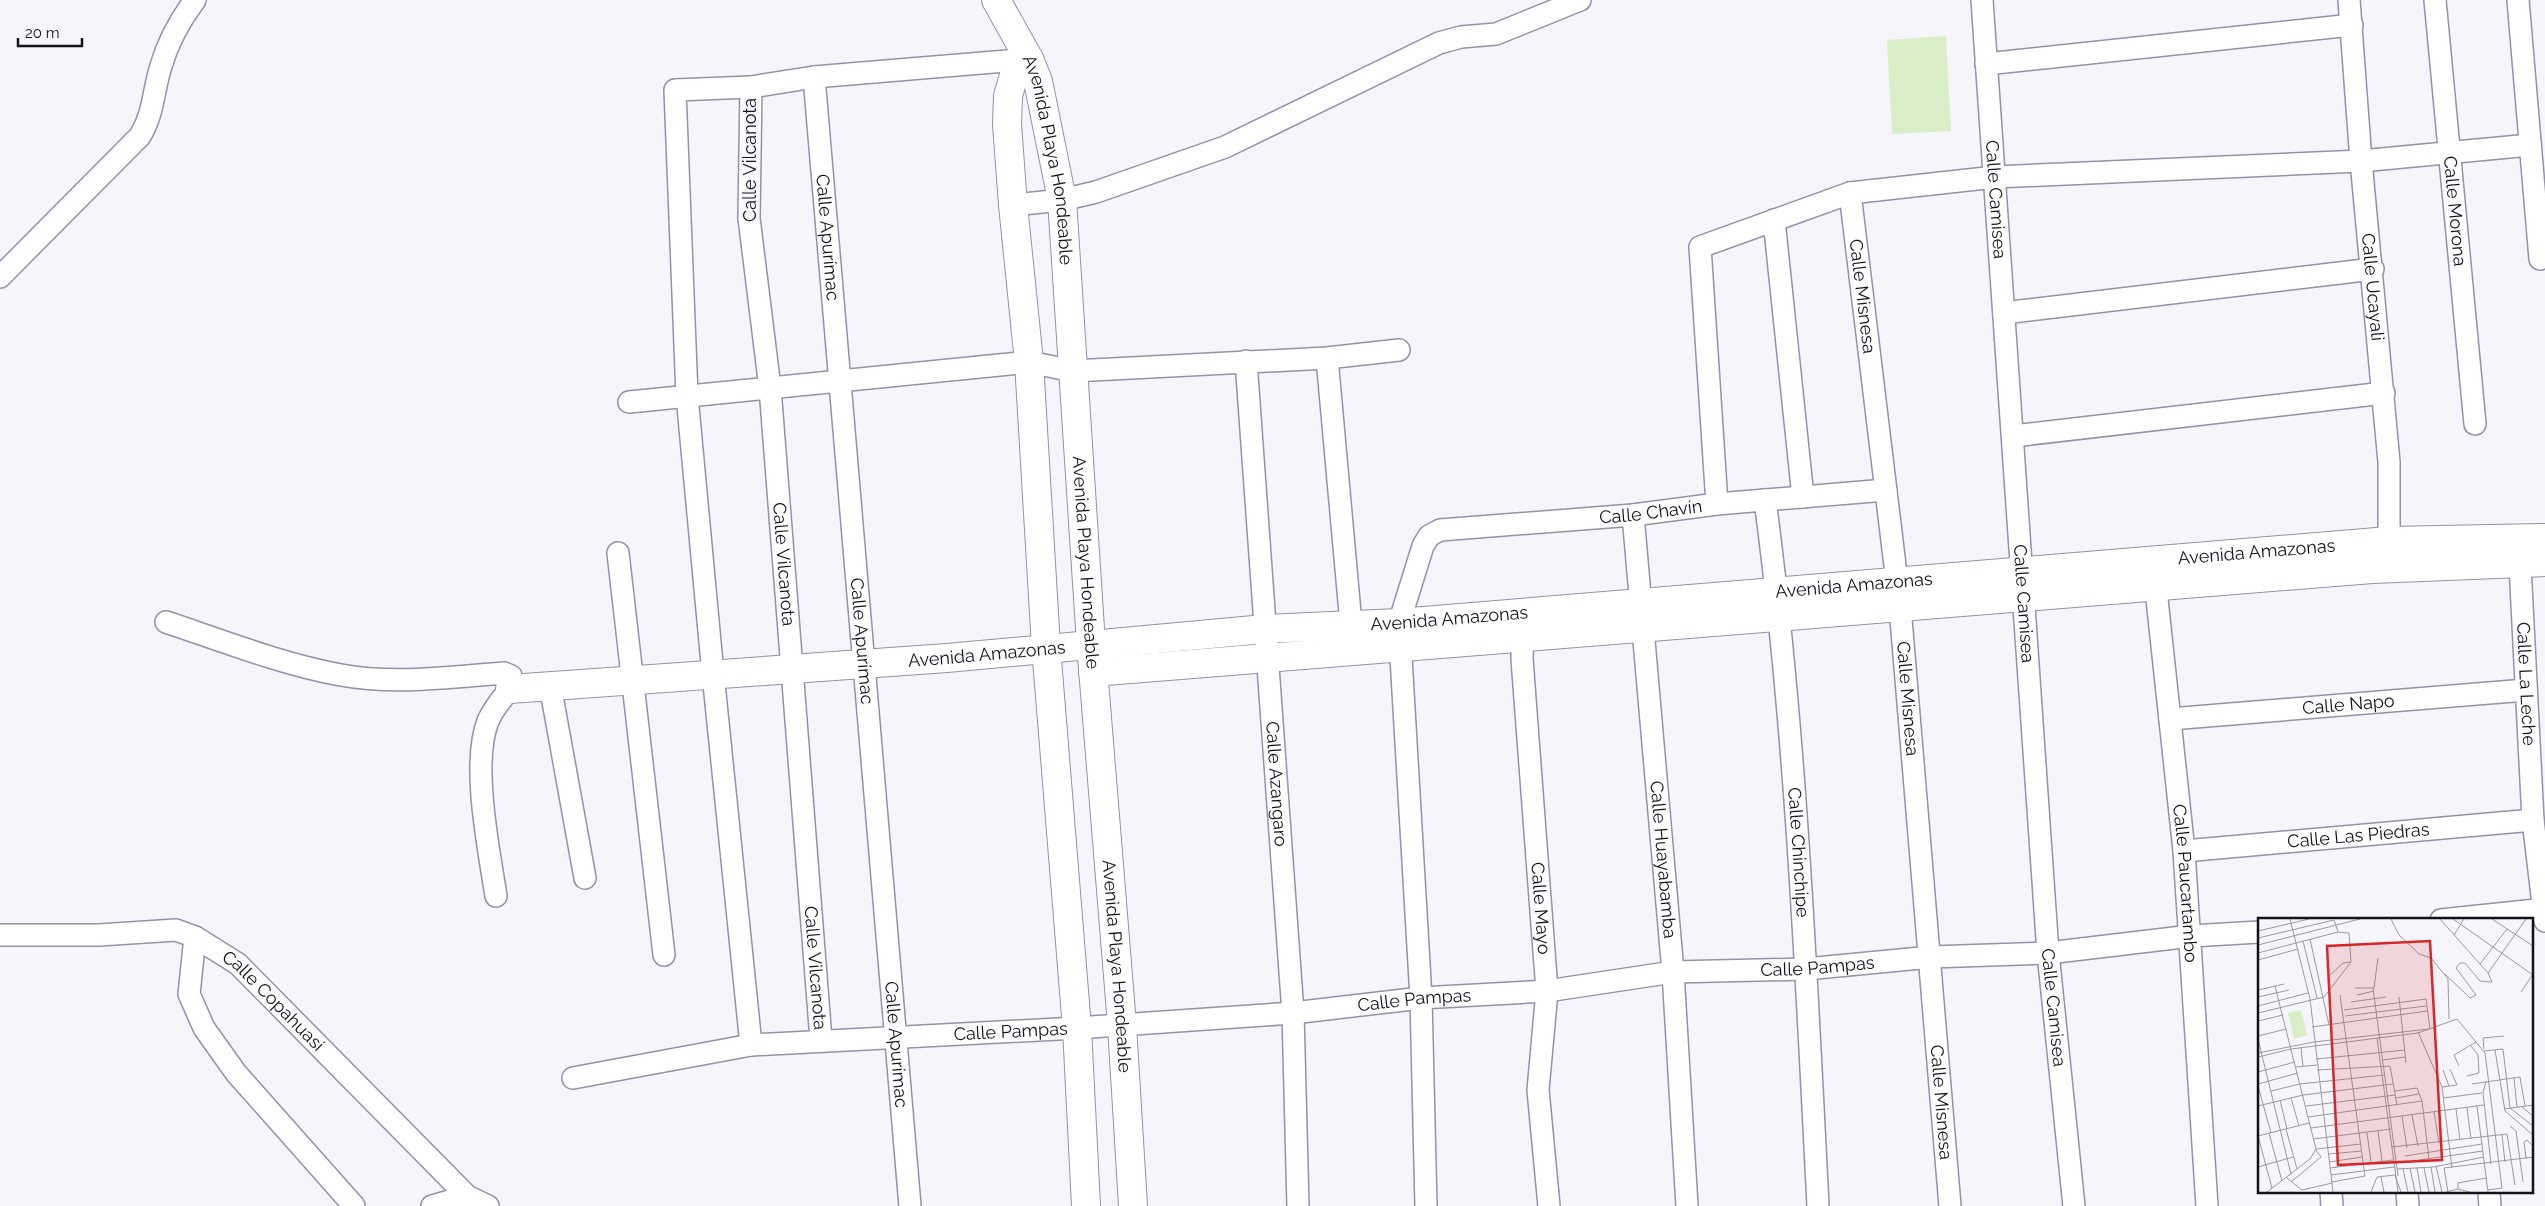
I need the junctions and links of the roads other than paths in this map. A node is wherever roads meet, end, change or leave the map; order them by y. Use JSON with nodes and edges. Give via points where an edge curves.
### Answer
{"nodes":[{"id":1,"x":195,"y":0,"type":"edge"},
{"id":2,"x":996,"y":0,"type":"edge"},
{"id":3,"x":1580,"y":0,"type":"edge"},
{"id":4,"x":1982,"y":0,"type":"edge"},
{"id":5,"x":2349,"y":0,"type":"edge"},
{"id":6,"x":2435,"y":0,"type":"edge"},
{"id":7,"x":2518,"y":0,"type":"edge"},
{"id":8,"x":2352,"y":25,"type":"junction"},
{"id":9,"x":1029,"y":59,"type":"junction"},
{"id":10,"x":1986,"y":64,"type":"junction"},
{"id":11,"x":814,"y":77,"type":"junction"},
{"id":12,"x":750,"y":87,"type":"junction"},
{"id":13,"x":2530,"y":145,"type":"junction"},
{"id":14,"x":2450,"y":153,"type":"junction"},
{"id":15,"x":2361,"y":161,"type":"junction"},
{"id":16,"x":1995,"y":177,"type":"junction"},
{"id":17,"x":1850,"y":193,"type":"junction"},
{"id":18,"x":1062,"y":200,"type":"junction"},
{"id":19,"x":1013,"y":205,"type":"junction"},
{"id":20,"x":1774,"y":220,"type":"junction"},
{"id":21,"x":2540,"y":259,"type":"dead end"},
{"id":22,"x":2373,"y":269,"type":"junction"},
{"id":23,"x":0,"y":277,"type":"edge"},
{"id":24,"x":2004,"y":313,"type":"junction"},
{"id":25,"x":1398,"y":350,"type":"dead end"},
{"id":26,"x":1327,"y":358,"type":"junction"},
{"id":27,"x":1246,"y":361,"type":"junction"},
{"id":28,"x":1029,"y":362,"type":"junction"},
{"id":29,"x":1072,"y":371,"type":"junction"},
{"id":30,"x":841,"y":381,"type":"junction"},
{"id":31,"x":770,"y":388,"type":"junction"},
{"id":32,"x":2384,"y":393,"type":"junction"},
{"id":33,"x":687,"y":396,"type":"junction"},
{"id":34,"x":629,"y":402,"type":"dead end"},
{"id":35,"x":2475,"y":424,"type":"dead end"},
{"id":36,"x":2013,"y":436,"type":"junction"},
{"id":37,"x":1886,"y":490,"type":"junction"},
{"id":38,"x":1803,"y":497,"type":"junction"},
{"id":39,"x":1765,"y":500,"type":"junction"},
{"id":40,"x":1717,"y":504,"type":"junction"},
{"id":41,"x":1633,"y":515,"type":"junction"},
{"id":42,"x":2545,"y":538,"type":"edge"},
{"id":43,"x":2389,"y":541,"type":"junction"},
{"id":44,"x":618,"y":553,"type":"dead end"},
{"id":45,"x":2533,"y":564,"type":"edge"},
{"id":46,"x":2372,"y":569,"type":"junction"},
{"id":47,"x":2155,"y":574,"type":"junction"},
{"id":48,"x":2022,"y":585,"type":"junction"},
{"id":49,"x":1899,"y":595,"type":"junction"},
{"id":50,"x":1639,"y":602,"type":"junction"},
{"id":51,"x":1778,"y":604,"type":"junction"},
{"id":52,"x":1524,"y":611,"type":"junction"},
{"id":53,"x":166,"y":622,"type":"dead end"},
{"id":54,"x":1351,"y":624,"type":"junction"},
{"id":55,"x":1642,"y":628,"type":"junction"},
{"id":56,"x":1265,"y":629,"type":"junction"},
{"id":57,"x":1400,"y":635,"type":"junction"},
{"id":58,"x":1523,"y":638,"type":"junction"},
{"id":59,"x":1091,"y":644,"type":"junction"},
{"id":60,"x":1046,"y":647,"type":"junction"},
{"id":61,"x":1267,"y":659,"type":"junction"},
{"id":62,"x":865,"y":664,"type":"junction"},
{"id":63,"x":792,"y":669,"type":"junction"},
{"id":64,"x":1093,"y":672,"type":"junction"},
{"id":65,"x":713,"y":674,"type":"junction"},
{"id":66,"x":632,"y":680,"type":"junction"},
{"id":67,"x":550,"y":685,"type":"junction"},
{"id":68,"x":510,"y":689,"type":"junction"},
{"id":69,"x":2526,"y":690,"type":"junction"},
{"id":70,"x":2170,"y":719,"type":"junction"},
{"id":71,"x":2534,"y":820,"type":"junction"},
{"id":72,"x":2184,"y":851,"type":"junction"},
{"id":73,"x":585,"y":878,"type":"dead end"},
{"id":74,"x":496,"y":896,"type":"dead end"},
{"id":75,"x":2545,"y":913,"type":"edge"},
{"id":76,"x":2482,"y":918,"type":"edge"},
{"id":77,"x":2258,"y":932,"type":"edge"},
{"id":78,"x":0,"y":935,"type":"edge"},
{"id":79,"x":2191,"y":936,"type":"junction"},
{"id":80,"x":195,"y":937,"type":"junction"},
{"id":81,"x":2048,"y":953,"type":"junction"},
{"id":82,"x":664,"y":955,"type":"dead end"},
{"id":83,"x":1931,"y":957,"type":"junction"},
{"id":84,"x":1806,"y":969,"type":"junction"},
{"id":85,"x":1673,"y":972,"type":"junction"},
{"id":86,"x":1547,"y":990,"type":"junction"},
{"id":87,"x":1421,"y":998,"type":"junction"},
{"id":88,"x":1293,"y":1013,"type":"junction"},
{"id":89,"x":1122,"y":1025,"type":"junction"},
{"id":90,"x":1077,"y":1028,"type":"junction"},
{"id":91,"x":896,"y":1036,"type":"junction"},
{"id":92,"x":821,"y":1040,"type":"junction"},
{"id":93,"x":751,"y":1045,"type":"junction"},
{"id":94,"x":573,"y":1078,"type":"dead end"},
{"id":95,"x":467,"y":1196,"type":"junction"},
{"id":96,"x":354,"y":1206,"type":"edge"},
{"id":97,"x":432,"y":1206,"type":"edge"},
{"id":98,"x":488,"y":1206,"type":"edge"},
{"id":99,"x":910,"y":1206,"type":"edge"},
{"id":100,"x":1086,"y":1206,"type":"edge"},
{"id":101,"x":1133,"y":1206,"type":"edge"},
{"id":102,"x":1298,"y":1206,"type":"edge"},
{"id":103,"x":1426,"y":1206,"type":"edge"},
{"id":104,"x":1549,"y":1206,"type":"edge"},
{"id":105,"x":1686,"y":1206,"type":"edge"},
{"id":106,"x":1818,"y":1206,"type":"edge"},
{"id":107,"x":1950,"y":1206,"type":"edge"},
{"id":108,"x":2074,"y":1206,"type":"edge"},
{"id":109,"x":2207,"y":1206,"type":"edge"}],
"edges":[{"from":1,"to":23,"type":"street","via":[[168,44],[152,112],[140,136]]},
{"from":2,"to":9,"type":"street"},
{"from":3,"to":18,"type":"street","via":[[1496,34],[1439,43],[1225,147],[1096,192]]},
{"from":4,"to":10,"type":"street","name":"Calle Camisea"},
{"from":5,"to":8,"type":"street","name":"Calle Ucayali"},
{"from":6,"to":14,"type":"street","name":"Calle Morona"},
{"from":7,"to":13,"type":"street"},
{"from":8,"to":10,"type":"street"},
{"from":8,"to":15,"type":"street","name":"Calle Ucayali"},
{"from":9,"to":11,"type":"street"},
{"from":9,"to":18,"type":"street","name":"Avenida Playa Hondeable","via":[[1046,109]]},
{"from":9,"to":19,"type":"street","name":"Avenida Playa Hondeable","via":[[1014,75],[1008,96]]},
{"from":10,"to":16,"type":"street","name":"Calle Camisea"},
{"from":11,"to":12,"type":"street"},
{"from":11,"to":30,"type":"street","name":"Calle Apurímac"},
{"from":12,"to":31,"type":"street","name":"Calle Vilcanota","via":[[749,218]]},
{"from":12,"to":33,"type":"street","via":[[675,90]]},
{"from":13,"to":14,"type":"street"},
{"from":13,"to":21,"type":"street"},
{"from":14,"to":15,"type":"street"},
{"from":14,"to":35,"type":"street","name":"Calle Morona"},
{"from":15,"to":16,"type":"street"},
{"from":15,"to":22,"type":"street","name":"Calle Ucayali"},
{"from":16,"to":17,"type":"street"},
{"from":16,"to":24,"type":"street","name":"Calle Camisea"},
{"from":17,"to":20,"type":"street"},
{"from":17,"to":37,"type":"street","name":"Calle Misnesa"},
{"from":18,"to":19,"type":"street"},
{"from":18,"to":29,"type":"street","name":"Avenida Playa Hondeable"},
{"from":19,"to":28,"type":"street","name":"Avenida Playa Hondeable"},
{"from":20,"to":38,"type":"street"},
{"from":20,"to":40,"type":"street","via":[[1700,247]]},
{"from":22,"to":24,"type":"street"},
{"from":22,"to":32,"type":"street","name":"Calle Ucayali"},
{"from":24,"to":36,"type":"street","name":"Calle Camisea"},
{"from":25,"to":26,"type":"street"},
{"from":26,"to":27,"type":"street"},
{"from":26,"to":54,"type":"street"},
{"from":27,"to":29,"type":"street"},
{"from":27,"to":56,"type":"street","name":"Calle Azangaro"},
{"from":28,"to":29,"type":"street"},
{"from":28,"to":30,"type":"street"},
{"from":28,"to":60,"type":"street","name":"Avenida Playa Hondeable"},
{"from":29,"to":59,"type":"street","name":"Avenida Playa Hondeable"},
{"from":30,"to":31,"type":"street"},
{"from":30,"to":62,"type":"street","name":"Calle Apurímac"},
{"from":31,"to":33,"type":"street"},
{"from":31,"to":63,"type":"street","name":"Calle Vilcanota"},
{"from":32,"to":36,"type":"street"},
{"from":32,"to":43,"type":"street","name":"Calle Ucayali","via":[[2390,462]]},
{"from":33,"to":34,"type":"street"},
{"from":33,"to":65,"type":"street"},
{"from":36,"to":48,"type":"street","name":"Calle Camisea"},
{"from":37,"to":38,"type":"street","name":"Calle Chavín"},
{"from":37,"to":49,"type":"street","name":"Calle Misnesa"},
{"from":38,"to":39,"type":"street","name":"Calle Chavín"},
{"from":39,"to":40,"type":"street","name":"Calle Chavín"},
{"from":39,"to":51,"type":"street","name":"Calle Chinchipe"},
{"from":40,"to":41,"type":"street","name":"Calle Chavín"},
{"from":41,"to":50,"type":"street","name":"Calle Huayabamba"},
{"from":41,"to":57,"type":"street","name":"Calle Chavín","via":[[1440,530],[1429,536],[1423,546]]},
{"from":42,"to":43,"type":"street","name":"Avenida Amazonas"},
{"from":43,"to":46,"type":"street"},
{"from":43,"to":47,"type":"street","name":"Avenida Amazonas"},
{"from":44,"to":66,"type":"street"},
{"from":45,"to":46,"type":"street","name":"Avenida Amazonas"},
{"from":45,"to":69,"type":"street","name":"Calle La Leche"},
{"from":46,"to":47,"type":"street","name":"Avenida Amazonas"},
{"from":47,"to":48,"type":"street","name":"Avenida Amazonas"},
{"from":47,"to":70,"type":"street","name":"Calle Paucartambo"},
{"from":48,"to":49,"type":"street","name":"Avenida Amazonas"},
{"from":48,"to":81,"type":"street","name":"Calle Camisea"},
{"from":49,"to":51,"type":"street","name":"Avenida Amazonas"},
{"from":49,"to":83,"type":"street","name":"Calle Misnesa"},
{"from":50,"to":51,"type":"street","name":"Avenida Amazonas"},
{"from":50,"to":52,"type":"street","name":"Avenida Amazonas"},
{"from":50,"to":55,"type":"street","name":"Calle Huayabamba"},
{"from":51,"to":55,"type":"street","name":"Avenida Amazonas"},
{"from":51,"to":84,"type":"street","name":"Calle Chinchipe"},
{"from":52,"to":57,"type":"street","name":"Avenida Amazonas"},
{"from":52,"to":58,"type":"street","name":"Calle Mayo"},
{"from":53,"to":68,"type":"street","via":[[259,653],[342,675],[404,681],[504,673],[512,679]]},
{"from":54,"to":56,"type":"street","name":"Avenida Amazonas"},
{"from":54,"to":57,"type":"street","name":"Avenida Amazonas"},
{"from":55,"to":58,"type":"street","name":"Avenida Amazonas"},
{"from":55,"to":85,"type":"street","name":"Calle Huayabamba"},
{"from":56,"to":59,"type":"street","name":"Avenida Amazonas"},
{"from":56,"to":61,"type":"street","name":"Calle Azangaro"},
{"from":57,"to":58,"type":"street","name":"Avenida Amazonas"},
{"from":57,"to":61,"type":"street","name":"Avenida Amazonas"},
{"from":57,"to":87,"type":"street"},
{"from":58,"to":86,"type":"street","name":"Calle Mayo"},
{"from":59,"to":60,"type":"street","name":"Avenida Amazonas"},
{"from":59,"to":64,"type":"street","name":"Avenida Playa Hondeable"},
{"from":60,"to":62,"type":"street","name":"Avenida Amazonas"},
{"from":60,"to":90,"type":"street","name":"Avenida Playa Hondeable"},
{"from":61,"to":64,"type":"street","name":"Avenida Amazonas"},
{"from":61,"to":88,"type":"street","name":"Calle Azangaro"},
{"from":62,"to":63,"type":"street","name":"Avenida Amazonas"},
{"from":62,"to":91,"type":"street","name":"Calle Apurímac"},
{"from":63,"to":65,"type":"street","name":"Avenida Amazonas"},
{"from":63,"to":92,"type":"street","name":"Calle Vilcanota"},
{"from":64,"to":89,"type":"street","name":"Avenida Playa Hondeable"},
{"from":65,"to":66,"type":"street","name":"Avenida Amazonas"},
{"from":65,"to":93,"type":"street"},
{"from":66,"to":67,"type":"street","name":"Avenida Amazonas"},
{"from":66,"to":82,"type":"street"},
{"from":67,"to":68,"type":"street","name":"Avenida Amazonas"},
{"from":67,"to":73,"type":"street"},
{"from":68,"to":74,"type":"street","via":[[497,704],[488,723],[482,756],[482,800]]},
{"from":69,"to":70,"type":"street","name":"Calle Napo"},
{"from":69,"to":71,"type":"street","name":"Calle La Leche"},
{"from":70,"to":72,"type":"street","name":"Calle Paucartambo"},
{"from":71,"to":72,"type":"street","name":"Calle Las Piedras"},
{"from":71,"to":75,"type":"street","name":"Calle La Leche"},
{"from":72,"to":79,"type":"street","name":"Calle Paucartambo"},
{"from":75,"to":76,"type":"street"},
{"from":77,"to":79,"type":"street","name":"Calle Pampas"},
{"from":78,"to":80,"type":"street","name":"Calle Copahuasi","via":[[99,935],[176,930]]},
{"from":79,"to":81,"type":"street","name":"Calle Pampas"},
{"from":79,"to":109,"type":"street","name":"Calle Paucartambo"},
{"from":80,"to":95,"type":"street","name":"Calle Copahuasi","via":[[238,964]]},
{"from":80,"to":96,"type":"street","via":[[188,994],[204,1028],[236,1073]]},
{"from":81,"to":83,"type":"street","name":"Calle Pampas"},
{"from":81,"to":108,"type":"street","name":"Calle Camisea"},
{"from":83,"to":84,"type":"street","name":"Calle Pampas"},
{"from":83,"to":107,"type":"street","name":"Calle Misnesa"},
{"from":84,"to":85,"type":"street","name":"Calle Pampas"},
{"from":84,"to":106,"type":"street","name":"Calle Chinchipe"},
{"from":85,"to":86,"type":"street","name":"Calle Pampas"},
{"from":85,"to":105,"type":"street","name":"Calle Huayabamba"},
{"from":86,"to":87,"type":"street","name":"Calle Pampas"},
{"from":86,"to":104,"type":"street","name":"Calle Mayo","via":[[1538,1090]]},
{"from":87,"to":88,"type":"street","name":"Calle Pampas"},
{"from":87,"to":103,"type":"street"},
{"from":88,"to":89,"type":"street","name":"Calle Pampas"},
{"from":88,"to":102,"type":"street","name":"Calle Azangaro"},
{"from":89,"to":90,"type":"street","name":"Calle Pampas"},
{"from":89,"to":101,"type":"street","name":"Avenida Playa Hondeable"},
{"from":90,"to":91,"type":"street","name":"Calle Pampas"},
{"from":90,"to":100,"type":"street","name":"Avenida Playa Hondeable"},
{"from":91,"to":92,"type":"street","name":"Calle Pampas"},
{"from":91,"to":99,"type":"street","name":"Calle Apurímac"},
{"from":92,"to":93,"type":"street","name":"Calle Pampas"},
{"from":93,"to":94,"type":"street","name":"Calle Pampas"},
{"from":95,"to":97,"type":"street"},
{"from":95,"to":98,"type":"street","name":"Calle Copahuasi"}]}
